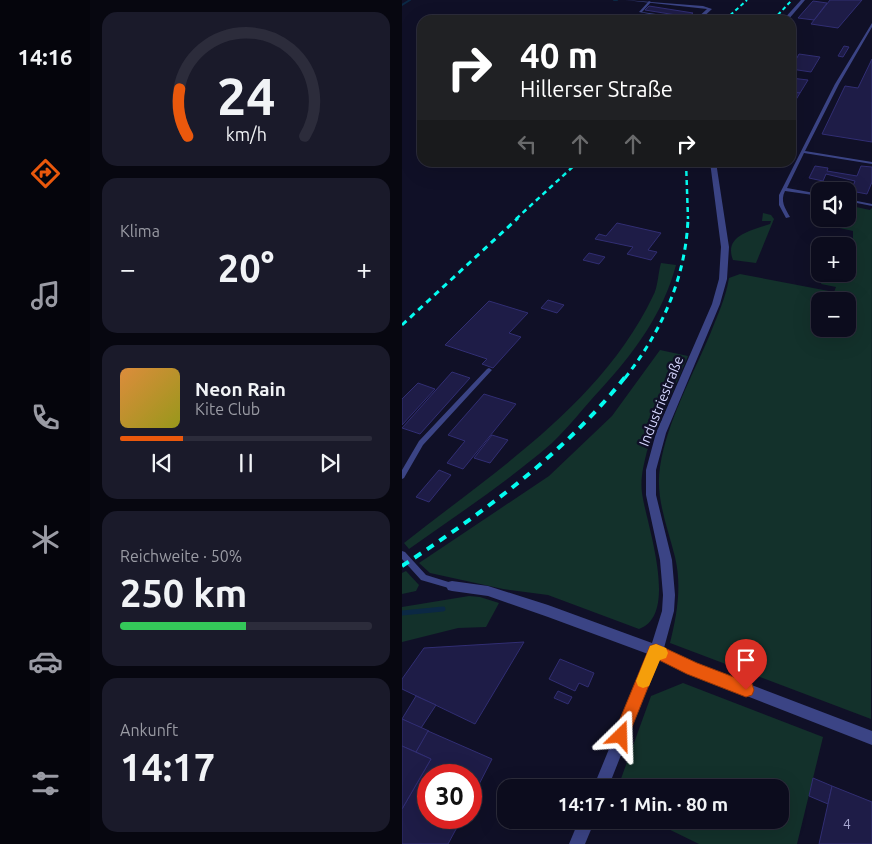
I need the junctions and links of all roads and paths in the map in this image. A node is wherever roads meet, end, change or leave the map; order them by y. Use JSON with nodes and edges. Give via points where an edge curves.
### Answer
{"nodes":[{"id":1,"x":627,"y":0,"type":"edge"},
{"id":2,"x":803,"y":0,"type":"edge"},
{"id":3,"x":650,"y":2,"type":"junction"},
{"id":4,"x":656,"y":15,"type":"edge"},
{"id":5,"x":703,"y":15,"type":"edge"},
{"id":6,"x":790,"y":15,"type":"edge"},
{"id":7,"x":872,"y":22,"type":"edge"},
{"id":8,"x":803,"y":152,"type":"junction"},
{"id":9,"x":872,"y":164,"type":"edge"},
{"id":10,"x":796,"y":166,"type":"edge"},
{"id":11,"x":714,"y":167,"type":"edge"},
{"id":12,"x":795,"y":167,"type":"edge"},
{"id":13,"x":784,"y":189,"type":"junction"},
{"id":14,"x":811,"y":194,"type":"edge"},
{"id":15,"x":856,"y":202,"type":"edge"},
{"id":16,"x":872,"y":205,"type":"edge"},
{"id":17,"x":788,"y":217,"type":"dead end"},
{"id":18,"x":489,"y":370,"type":"dead end"},
{"id":19,"x":402,"y":476,"type":"edge"},
{"id":20,"x":402,"y":554,"type":"edge"},
{"id":21,"x":452,"y":586,"type":"joint"},
{"id":22,"x":656,"y":651,"type":"junction"},
{"id":23,"x":872,"y":738,"type":"edge"},
{"id":24,"x":604,"y":779,"type":"edge"},
{"id":25,"x":583,"y":829,"type":"edge"},
{"id":26,"x":577,"y":844,"type":"edge"}],
"edges":[{"from":1,"to":3,"type":"street"},
{"from":2,"to":6,"type":"street"},
{"from":3,"to":4,"type":"lane","via":[[640,12]]},
{"from":3,"to":5,"type":"street","via":[[710,9]]},
{"from":7,"to":8,"type":"lane"},
{"from":8,"to":9,"type":"lane"},
{"from":8,"to":10,"type":"lane"},
{"from":11,"to":22,"type":"street","name":"Industriestraße","via":[[725,247],[723,279],[716,304],[661,433],[651,470],[651,495],[666,560],[669,595]]},
{"from":12,"to":13,"type":"lane"},
{"from":13,"to":14,"type":"lane"},
{"from":13,"to":17,"type":"lane","via":[[780,205]]},
{"from":15,"to":16,"type":"lane"},
{"from":18,"to":19,"type":"lane","via":[[421,443]]},
{"from":20,"to":21,"type":"lane","via":[[424,578]]},
{"from":21,"to":22,"type":"street","via":[[500,594]]},
{"from":22,"to":23,"type":"street","via":[[693,669]]},
{"from":22,"to":24,"type":"street","name":"Industriestraße"},
{"from":25,"to":26,"type":"street"}]}
